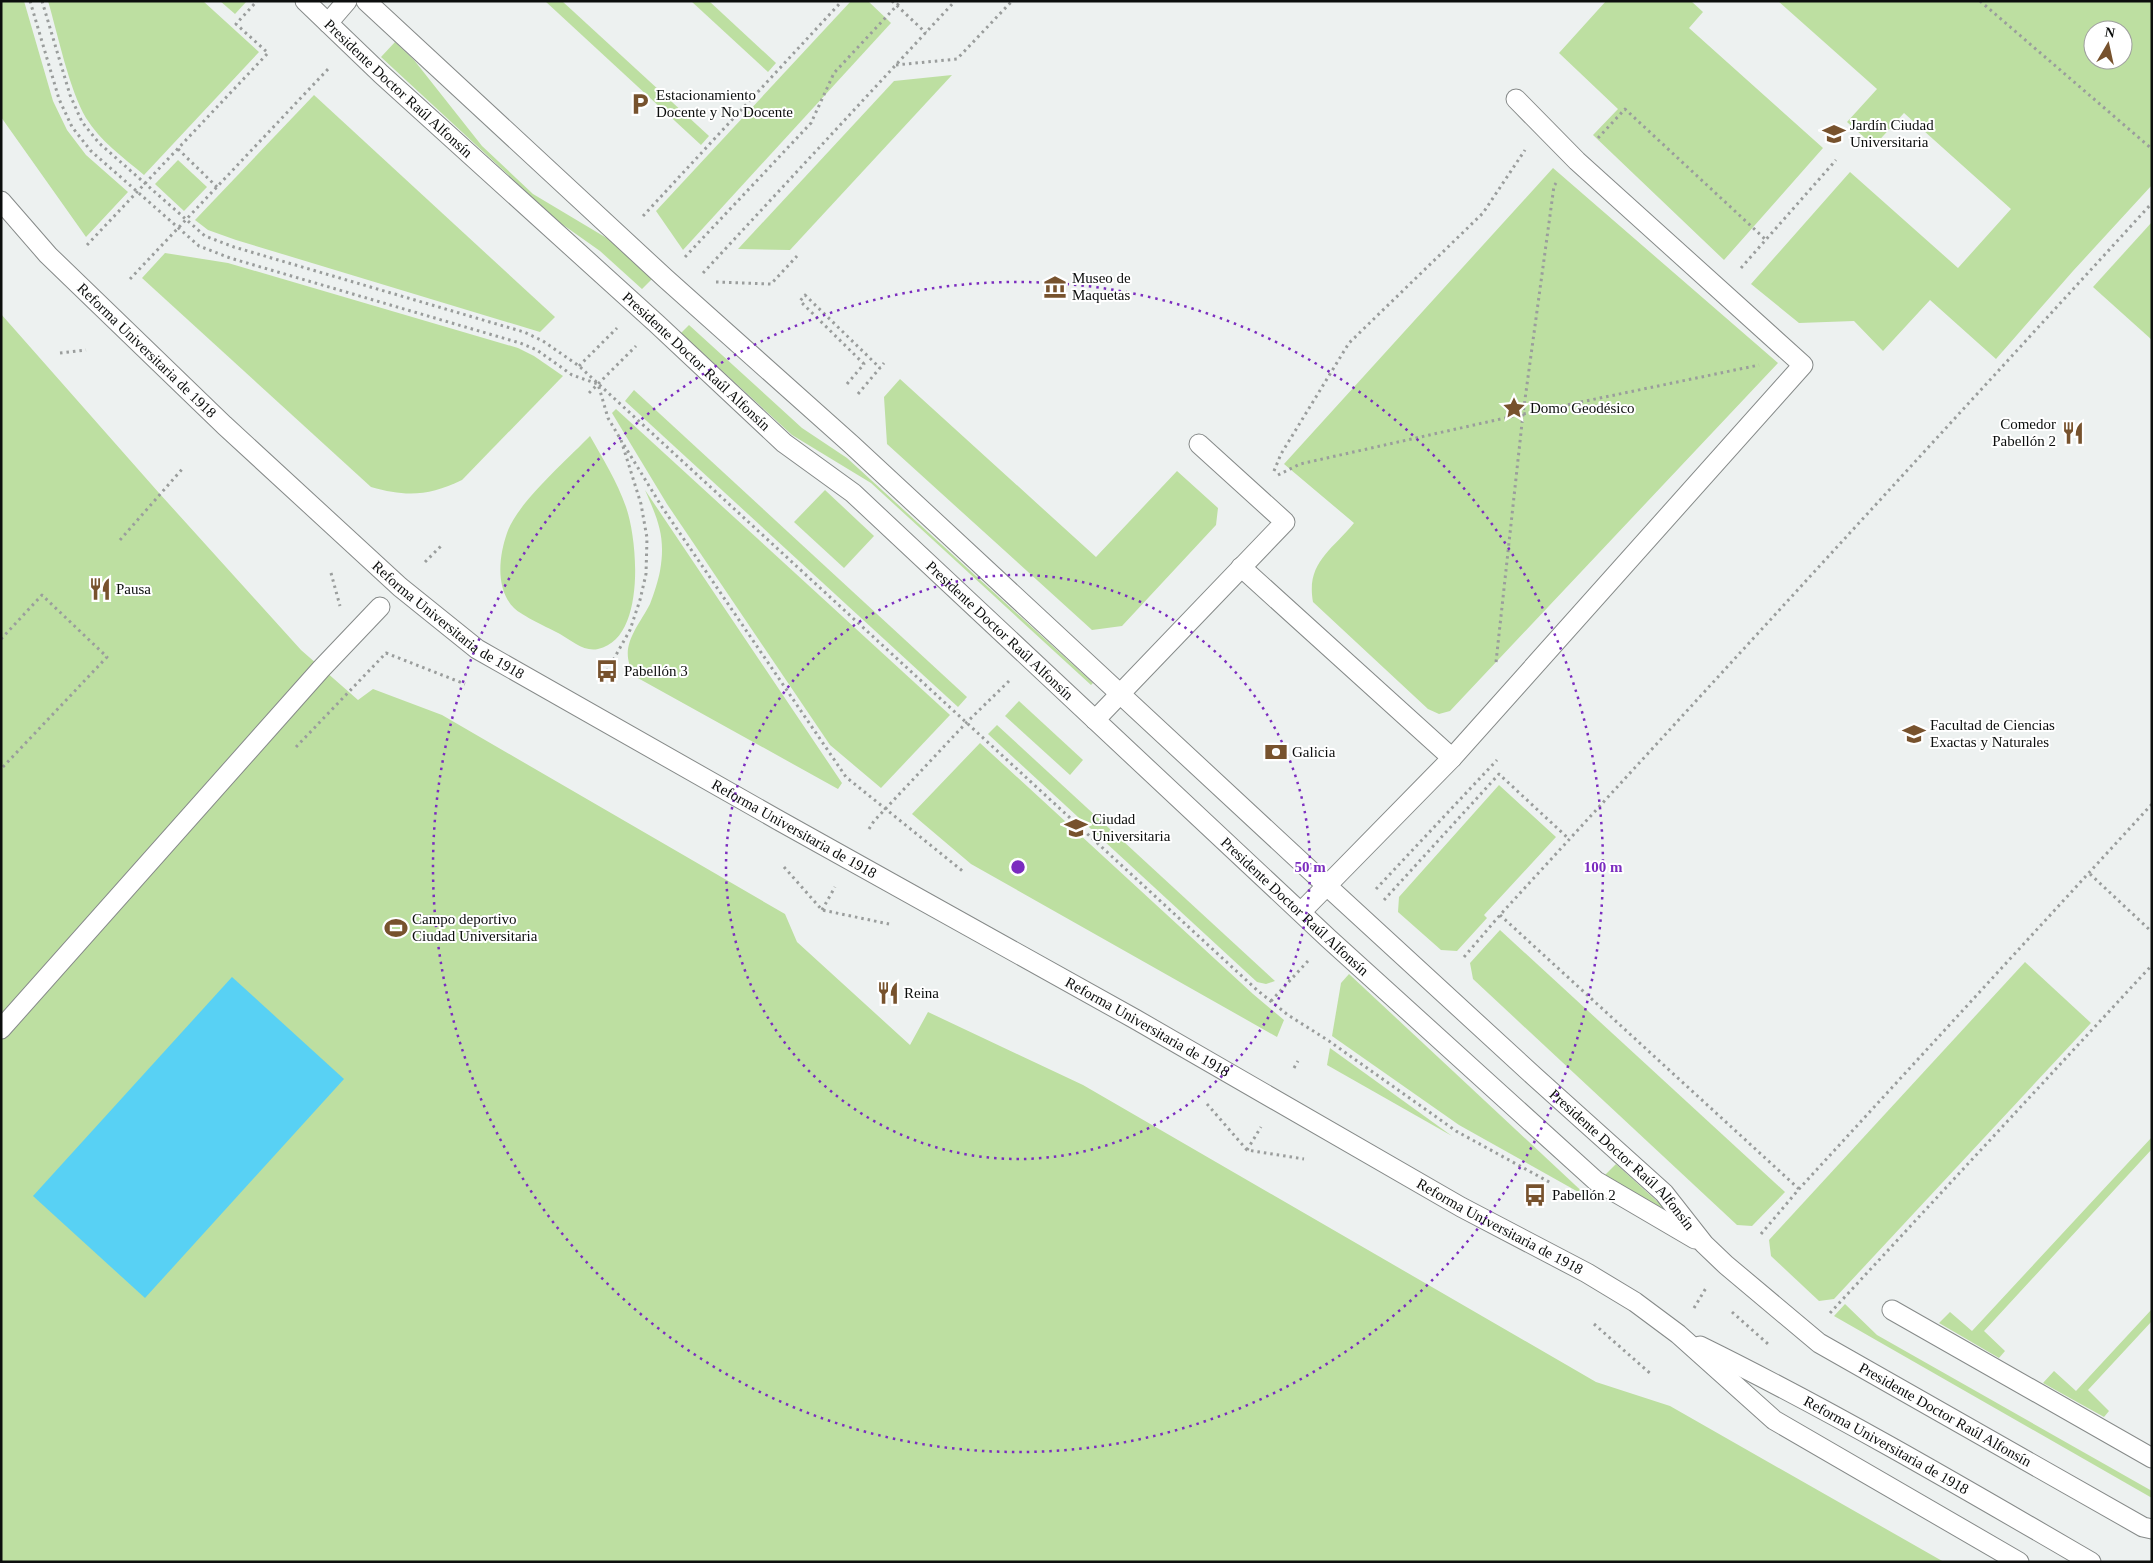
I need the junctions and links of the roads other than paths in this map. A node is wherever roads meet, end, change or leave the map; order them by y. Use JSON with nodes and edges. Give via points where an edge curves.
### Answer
{"nodes":[{"id":1,"x":306,"y":1,"type":"edge"},
{"id":2,"x":347,"y":1,"type":"edge"},
{"id":3,"x":366,"y":1,"type":"edge"},
{"id":4,"x":328,"y":23,"type":"junction"},
{"id":5,"x":1516,"y":99,"type":"dead end"},
{"id":6,"x":1,"y":201,"type":"edge"},
{"id":7,"x":1199,"y":444,"type":"dead end"},
{"id":8,"x":1241,"y":567,"type":"junction"},
{"id":9,"x":380,"y":607,"type":"dead end"},
{"id":10,"x":1120,"y":693,"type":"junction"},
{"id":11,"x":1095,"y":720,"type":"junction"},
{"id":12,"x":1452,"y":758,"type":"junction"},
{"id":13,"x":1326,"y":885,"type":"junction"},
{"id":14,"x":1301,"y":912,"type":"junction"},
{"id":15,"x":1,"y":1029,"type":"edge"},
{"id":16,"x":1704,"y":1244,"type":"junction"},
{"id":17,"x":1892,"y":1310,"type":"dead end"},
{"id":18,"x":1678,"y":1334,"type":"junction"},
{"id":19,"x":2152,"y":1458,"type":"edge"},
{"id":20,"x":2152,"y":1529,"type":"edge"},
{"id":21,"x":2019,"y":1562,"type":"edge"},
{"id":22,"x":2091,"y":1562,"type":"edge"}],
"edges":[{"from":1,"to":4,"type":"lane","name":"Presidente Doctor Raúl Alfonsín"},
{"from":2,"to":4,"type":"lane"},
{"from":3,"to":10,"type":"lane","name":"Presidente Doctor Raúl Alfonsín","via":[[664,278],[852,445]]},
{"from":4,"to":11,"type":"lane","name":"Presidente Doctor Raúl Alfonsín","via":[[784,443],[853,493]]},
{"from":5,"to":12,"type":"lane","via":[[1577,161],[1803,365]]},
{"from":6,"to":18,"type":"lane","name":"Reforma Universitaria de 1918","via":[[48,255],[232,432],[400,587],[476,649],[1135,1019],[1461,1207],[1587,1272]]},
{"from":7,"to":8,"type":"lane","via":[[1285,522]]},
{"from":8,"to":10,"type":"lane"},
{"from":8,"to":12,"type":"lane"},
{"from":9,"to":15,"type":"lane"},
{"from":10,"to":11,"type":"lane"},
{"from":10,"to":13,"type":"lane","name":"Presidente Doctor Raúl Alfonsín"},
{"from":11,"to":14,"type":"lane","name":"Presidente Doctor Raúl Alfonsín"},
{"from":12,"to":13,"type":"lane"},
{"from":13,"to":14,"type":"lane"},
{"from":13,"to":16,"type":"lane","name":"Presidente Doctor Raúl Alfonsín","via":[[1664,1193]]},
{"from":14,"to":16,"type":"lane","name":"Presidente Doctor Raúl Alfonsín","via":[[1596,1181]]},
{"from":16,"to":20,"type":"lane","name":"Presidente Doctor Raúl Alfonsín","via":[[1819,1343],[2143,1527]]},
{"from":17,"to":19,"type":"lane"},
{"from":18,"to":21,"type":"lane","name":"Reforma Universitaria de 1918","via":[[1774,1420]]},
{"from":18,"to":22,"type":"lane","name":"Reforma Universitaria de 1918","via":[[1909,1456]]}]}
